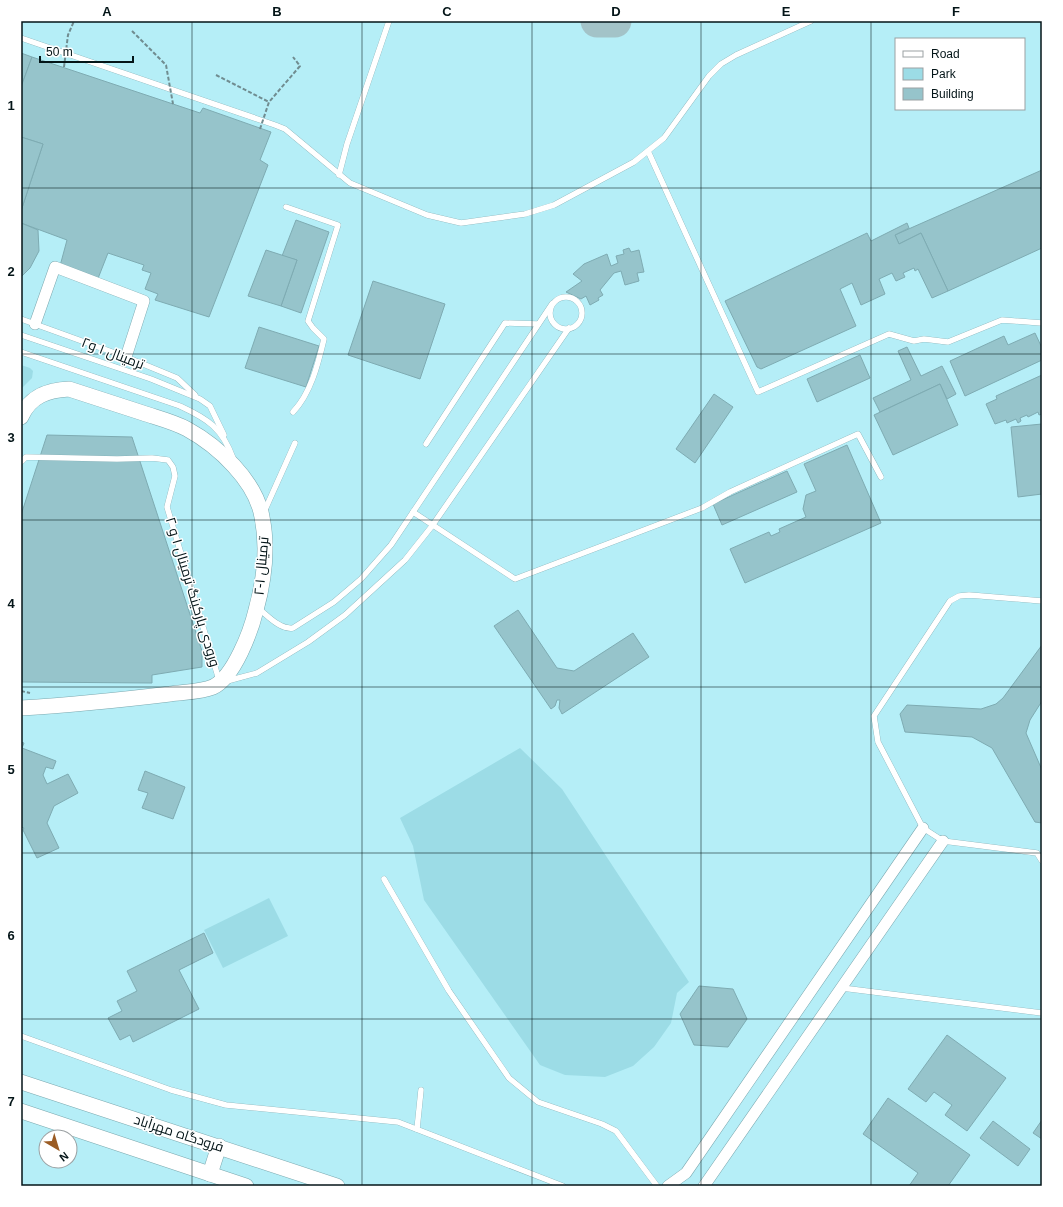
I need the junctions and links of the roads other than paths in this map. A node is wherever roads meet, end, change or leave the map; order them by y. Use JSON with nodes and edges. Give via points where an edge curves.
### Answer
{"nodes":[{"id":1,"x":389,"y":21,"type":"edge"},
{"id":2,"x":811,"y":21,"type":"edge"},
{"id":3,"x":21,"y":38,"type":"edge"},
{"id":4,"x":648,"y":151,"type":"junction"},
{"id":5,"x":339,"y":175,"type":"junction"},
{"id":6,"x":286,"y":208,"type":"dead end"},
{"id":7,"x":552,"y":304,"type":"junction"},
{"id":8,"x":21,"y":320,"type":"edge"},
{"id":9,"x":1042,"y":323,"type":"edge"},
{"id":10,"x":35,"y":324,"type":"junction"},
{"id":11,"x":538,"y":324,"type":"junction"},
{"id":12,"x":569,"y":328,"type":"junction"},
{"id":13,"x":21,"y":335,"type":"edge"},
{"id":14,"x":21,"y":352,"type":"edge"},
{"id":15,"x":126,"y":357,"type":"junction"},
{"id":16,"x":198,"y":398,"type":"junction"},
{"id":17,"x":293,"y":412,"type":"dead end"},
{"id":18,"x":21,"y":417,"type":"edge"},
{"id":19,"x":225,"y":439,"type":"junction"},
{"id":20,"x":295,"y":443,"type":"dead end"},
{"id":21,"x":426,"y":444,"type":"dead end"},
{"id":22,"x":21,"y":462,"type":"edge"},
{"id":23,"x":238,"y":471,"type":"junction"},
{"id":24,"x":881,"y":477,"type":"dead end"},
{"id":25,"x":413,"y":512,"type":"junction"},
{"id":26,"x":262,"y":516,"type":"junction"},
{"id":27,"x":432,"y":526,"type":"junction"},
{"id":28,"x":1042,"y":601,"type":"edge"},
{"id":29,"x":257,"y":607,"type":"junction"},
{"id":30,"x":220,"y":683,"type":"junction"},
{"id":31,"x":21,"y":708,"type":"edge"},
{"id":32,"x":923,"y":828,"type":"junction"},
{"id":33,"x":942,"y":841,"type":"junction"},
{"id":34,"x":1042,"y":861,"type":"edge"},
{"id":35,"x":384,"y":879,"type":"dead end"},
{"id":36,"x":841,"y":988,"type":"junction"},
{"id":37,"x":1042,"y":1014,"type":"edge"},
{"id":38,"x":21,"y":1036,"type":"edge"},
{"id":39,"x":21,"y":1083,"type":"edge"},
{"id":40,"x":421,"y":1090,"type":"dead end"},
{"id":41,"x":21,"y":1111,"type":"edge"},
{"id":42,"x":418,"y":1129,"type":"junction"},
{"id":43,"x":219,"y":1146,"type":"junction"},
{"id":44,"x":210,"y":1174,"type":"junction"},
{"id":45,"x":246,"y":1186,"type":"edge"},
{"id":46,"x":337,"y":1186,"type":"edge"},
{"id":47,"x":562,"y":1186,"type":"edge"},
{"id":48,"x":657,"y":1186,"type":"edge"},
{"id":49,"x":668,"y":1186,"type":"edge"},
{"id":50,"x":704,"y":1186,"type":"edge"}],
"edges":[{"from":1,"to":5,"type":"lane","via":[[346,144]]},
{"from":2,"to":4,"type":"lane","via":[[720,64],[664,138]]},
{"from":3,"to":5,"type":"lane","via":[[285,129]]},
{"from":4,"to":5,"type":"lane","via":[[554,205],[524,214],[461,223],[427,216],[350,184]]},
{"from":4,"to":9,"type":"lane","via":[[758,392],[889,334],[914,341],[924,339],[948,342],[1002,320]]},
{"from":6,"to":17,"type":"lane","via":[[338,225],[308,321],[324,339],[318,363],[302,403]]},
{"from":7,"to":11,"type":"lane"},
{"from":7,"to":12,"type":"lane","via":[[552,322],[557,326]]},
{"from":7,"to":12,"type":"lane","via":[[556,299],[569,296],[579,303],[582,309],[580,321]]},
{"from":8,"to":10,"type":"lane","name":"ترمینال ۱ و۲"},
{"from":10,"to":15,"type":"lane","name":"ترمینال ۱ و۲"},
{"from":10,"to":15,"type":"street","via":[[55,267],[144,301]]},
{"from":11,"to":21,"type":"lane","via":[[505,323]]},
{"from":11,"to":25,"type":"lane"},
{"from":12,"to":27,"type":"lane"},
{"from":13,"to":16,"type":"lane","via":[[151,379]]},
{"from":14,"to":19,"type":"lane","via":[[180,406],[204,417]]},
{"from":15,"to":16,"type":"lane","name":"ترمینال ۱ و۲","via":[[178,378]]},
{"from":16,"to":19,"type":"lane","name":"ترمینال ۱ و۲","via":[[210,406]]},
{"from":18,"to":23,"type":"main road","name":"ترمینال ۱-۲","via":[[25,408],[40,395],[69,389],[186,429],[211,443]]},
{"from":19,"to":23,"type":"lane","name":"ترمینال ۱ و۲"},
{"from":20,"to":26,"type":"lane"},
{"from":22,"to":30,"type":"lane","name":"ورودی پارکینگ ترمینال ۱ و ۲","via":[[26,457],[168,460],[175,476],[167,507]]},
{"from":23,"to":26,"type":"main road","name":"ترمینال ۱-۲","via":[[254,496]]},
{"from":24,"to":27,"type":"lane","via":[[858,434],[730,492],[702,508],[515,579]]},
{"from":25,"to":27,"type":"lane"},
{"from":25,"to":29,"type":"lane","via":[[391,545],[360,579],[334,602],[293,628],[282,627]]},
{"from":26,"to":29,"type":"main road","name":"ترمینال ۱-۲","via":[[264,562]]},
{"from":27,"to":30,"type":"lane","via":[[405,560],[372,592],[308,642],[257,673]]},
{"from":28,"to":32,"type":"lane","via":[[969,595],[959,596],[950,601],[874,716],[878,742]]},
{"from":29,"to":30,"type":"main road","name":"ترمینال ۱-۲","via":[[242,649]]},
{"from":30,"to":31,"type":"main road","via":[[212,688],[82,705]]},
{"from":32,"to":33,"type":"lane"},
{"from":32,"to":49,"type":"street","via":[[686,1172]]},
{"from":33,"to":34,"type":"lane","via":[[1037,853]]},
{"from":33,"to":36,"type":"street"},
{"from":35,"to":48,"type":"lane","via":[[449,991],[509,1078],[538,1102],[616,1131]]},
{"from":36,"to":37,"type":"lane"},
{"from":36,"to":50,"type":"street"},
{"from":38,"to":42,"type":"lane","via":[[171,1090],[226,1105],[398,1122]]},
{"from":39,"to":43,"type":"main road","name":"فرودگاه مهرآباد"},
{"from":40,"to":42,"type":"lane"},
{"from":41,"to":44,"type":"main road","name":"فرودگاه مهرآباد"},
{"from":42,"to":47,"type":"lane"},
{"from":43,"to":44,"type":"main road"},
{"from":43,"to":46,"type":"main road","name":"فرودگاه مهرآباد"},
{"from":44,"to":45,"type":"main road","name":"فرودگاه مهرآباد"}]}
